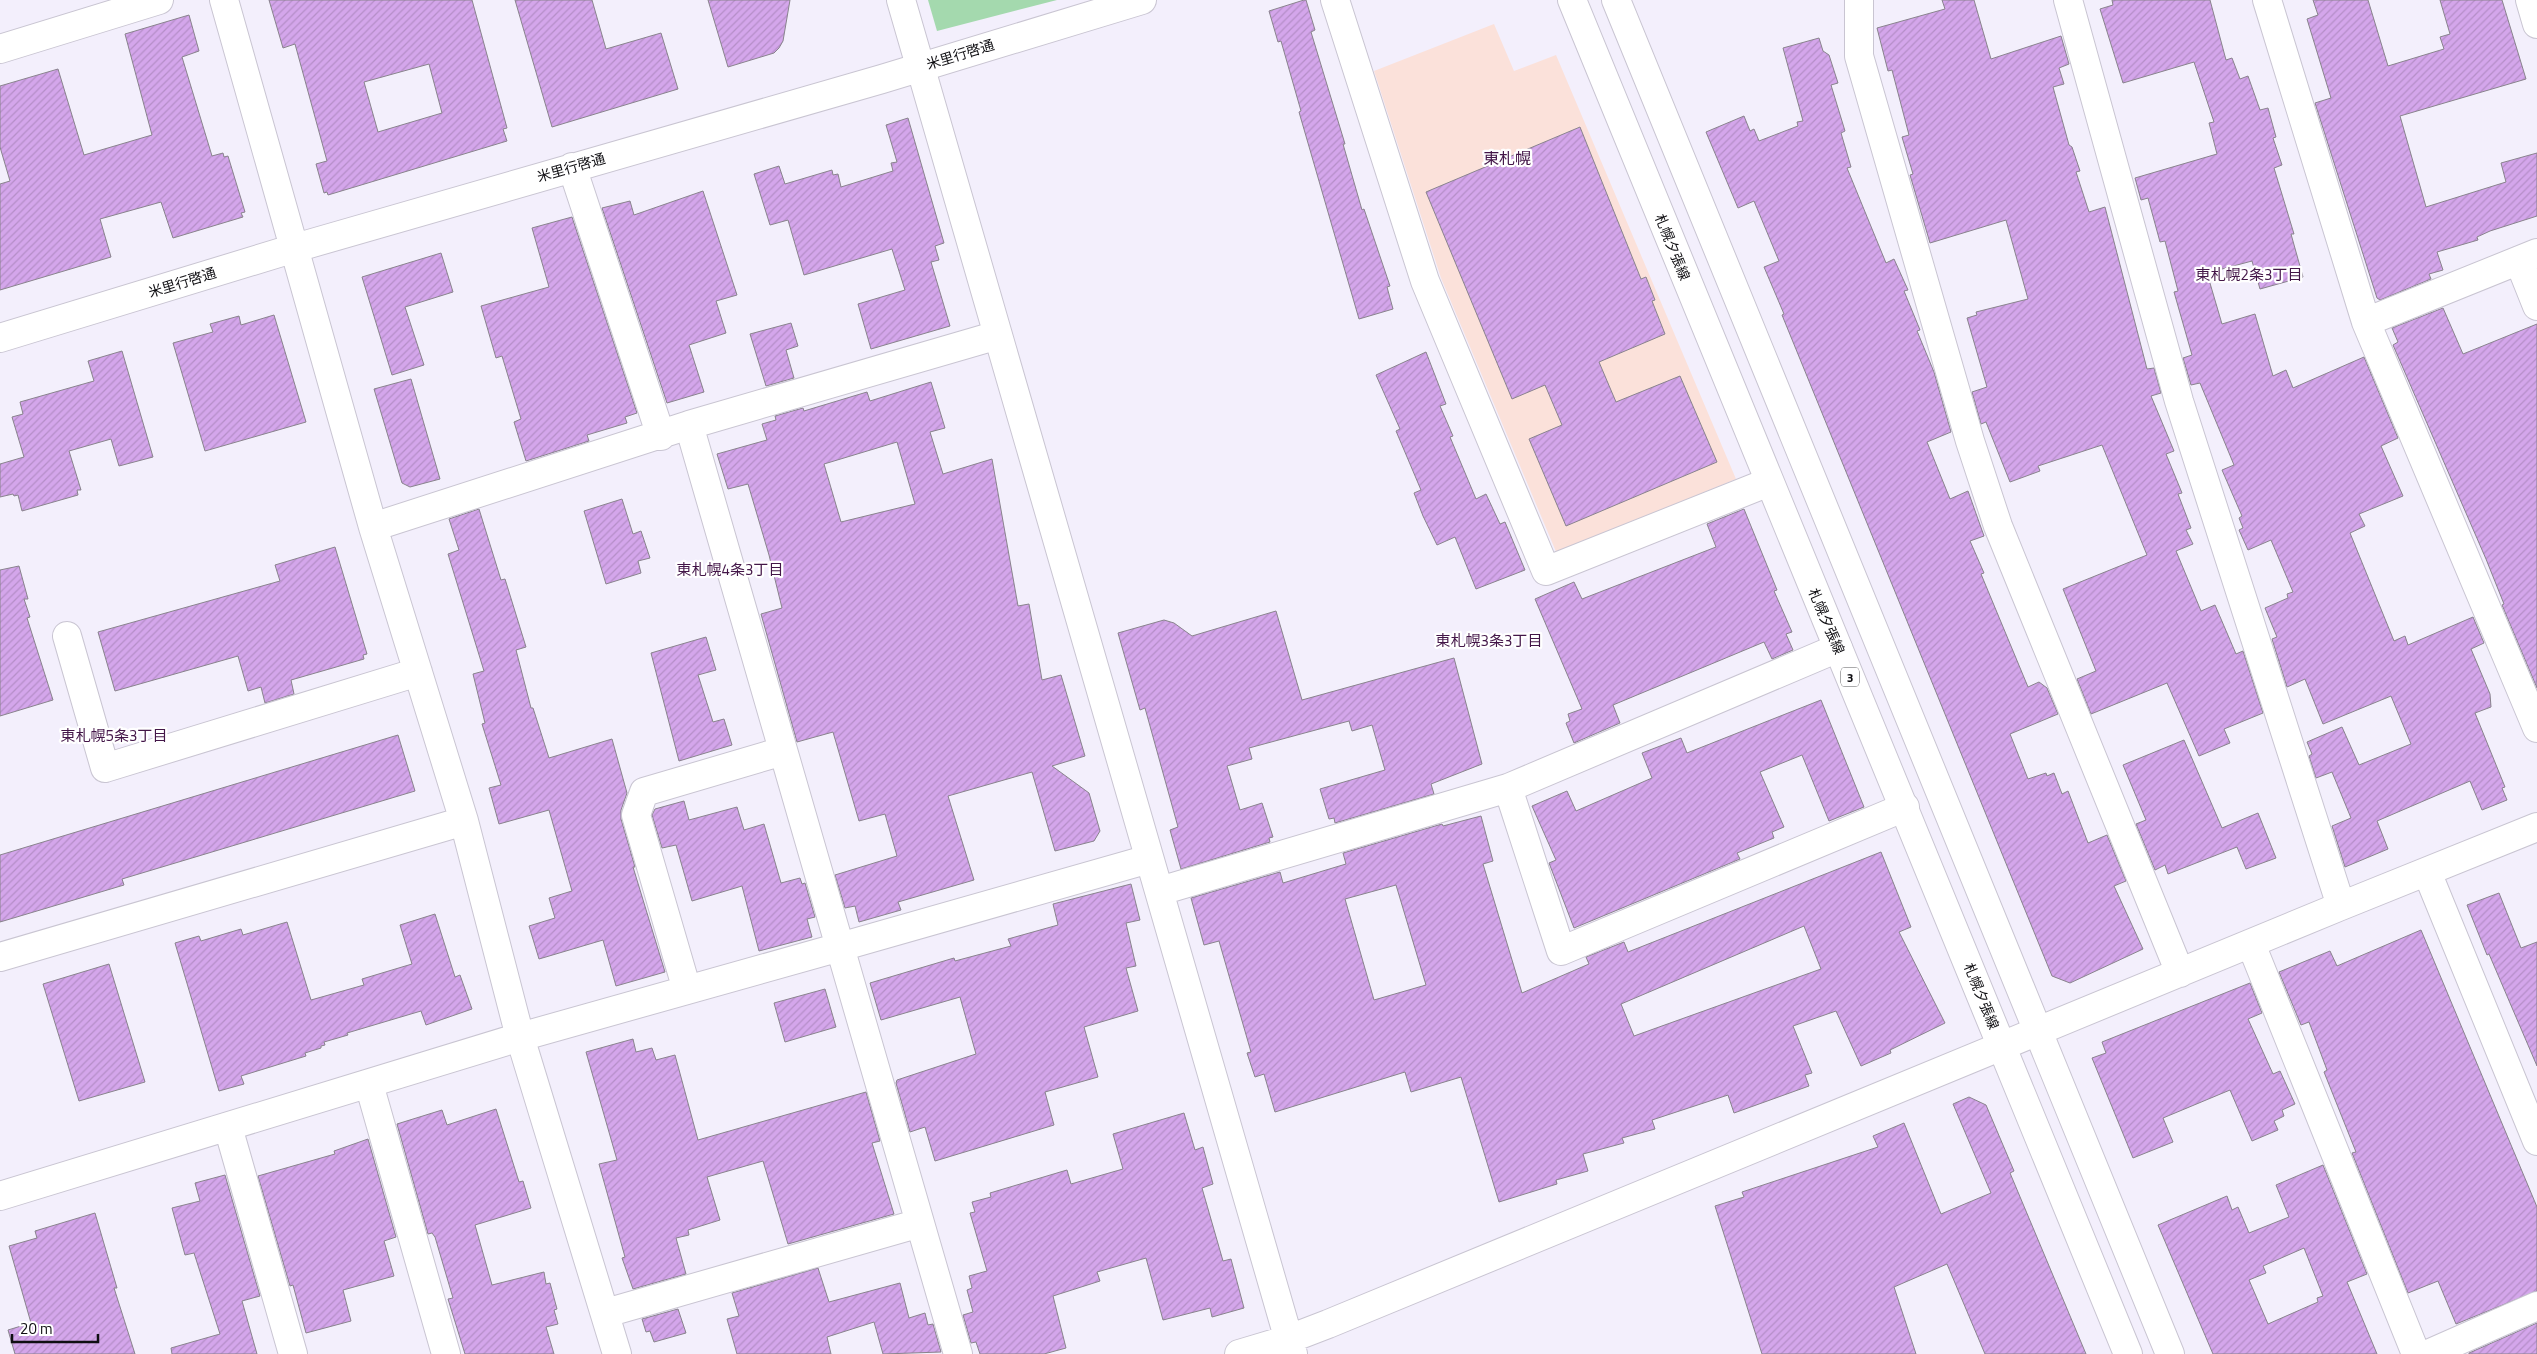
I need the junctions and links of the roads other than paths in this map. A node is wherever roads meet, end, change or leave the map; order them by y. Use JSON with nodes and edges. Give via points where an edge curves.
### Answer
{"nodes":[{"id":1,"x":159,"y":0,"type":"edge"},
{"id":2,"x":224,"y":0,"type":"edge"},
{"id":3,"x":901,"y":0,"type":"edge"},
{"id":4,"x":1142,"y":0,"type":"edge"},
{"id":5,"x":1335,"y":0,"type":"edge"},
{"id":6,"x":1572,"y":0,"type":"edge"},
{"id":7,"x":1616,"y":0,"type":"edge"},
{"id":8,"x":1859,"y":0,"type":"edge"},
{"id":9,"x":2068,"y":0,"type":"edge"},
{"id":10,"x":2267,"y":0,"type":"edge"},
{"id":11,"x":2530,"y":0,"type":"edge"},
{"id":12,"x":2537,"y":24,"type":"edge"},
{"id":13,"x":0,"y":49,"type":"edge"},
{"id":14,"x":921,"y":66,"type":"junction"},
{"id":15,"x":572,"y":167,"type":"junction"},
{"id":16,"x":295,"y":248,"type":"junction"},
{"id":17,"x":2528,"y":257,"type":"edge"},
{"id":18,"x":2537,"y":306,"type":"edge"},
{"id":19,"x":2366,"y":322,"type":"junction"},
{"id":20,"x":998,"y":335,"type":"junction"},
{"id":21,"x":0,"y":338,"type":"edge"},
{"id":22,"x":689,"y":425,"type":"junction"},
{"id":23,"x":661,"y":436,"type":"junction"},
{"id":24,"x":1769,"y":482,"type":"junction"},
{"id":25,"x":373,"y":527,"type":"junction"},
{"id":26,"x":67,"y":636,"type":"dead end"},
{"id":27,"x":1838,"y":648,"type":"junction"},
{"id":28,"x":418,"y":672,"type":"junction"},
{"id":29,"x":2537,"y":728,"type":"edge"},
{"id":30,"x":783,"y":750,"type":"junction"},
{"id":31,"x":1508,"y":788,"type":"junction"},
{"id":32,"x":1905,"y":807,"type":"junction"},
{"id":33,"x":464,"y":821,"type":"junction"},
{"id":34,"x":2537,"y":827,"type":"edge"},
{"id":35,"x":1149,"y":859,"type":"junction"},
{"id":36,"x":2427,"y":872,"type":"junction"},
{"id":37,"x":1160,"y":891,"type":"junction"},
{"id":38,"x":2340,"y":906,"type":"junction"},
{"id":39,"x":2251,"y":944,"type":"junction"},
{"id":40,"x":840,"y":947,"type":"junction"},
{"id":41,"x":0,"y":957,"type":"edge"},
{"id":42,"x":2180,"y":973,"type":"junction"},
{"id":43,"x":687,"y":990,"type":"junction"},
{"id":44,"x":2039,"y":1032,"type":"junction"},
{"id":45,"x":520,"y":1037,"type":"junction"},
{"id":46,"x":2002,"y":1046,"type":"junction"},
{"id":47,"x":370,"y":1084,"type":"junction"},
{"id":48,"x":228,"y":1127,"type":"junction"},
{"id":49,"x":2537,"y":1141,"type":"edge"},
{"id":50,"x":0,"y":1196,"type":"edge"},
{"id":51,"x":920,"y":1223,"type":"junction"},
{"id":52,"x":2537,"y":1306,"type":"edge"},
{"id":53,"x":606,"y":1313,"type":"junction"},
{"id":54,"x":1291,"y":1346,"type":"edge"},
{"id":55,"x":292,"y":1354,"type":"edge"},
{"id":56,"x":446,"y":1354,"type":"edge"},
{"id":57,"x":617,"y":1354,"type":"edge"},
{"id":58,"x":958,"y":1354,"type":"edge"},
{"id":59,"x":1239,"y":1354,"type":"edge"},
{"id":60,"x":2128,"y":1354,"type":"edge"},
{"id":61,"x":2170,"y":1354,"type":"edge"},
{"id":62,"x":2416,"y":1354,"type":"edge"},
{"id":63,"x":2428,"y":1354,"type":"edge"}],
"edges":[{"from":1,"to":13,"type":"street"},
{"from":2,"to":16,"type":"street"},
{"from":3,"to":14,"type":"street"},
{"from":4,"to":14,"type":"street","name":"米里行啓通"},
{"from":5,"to":24,"type":"street","via":[[1425,281],[1546,571]]},
{"from":6,"to":24,"type":"street","name":"札幌夕張線","number":"3"},
{"from":7,"to":44,"type":"street"},
{"from":8,"to":42,"type":"street","via":[[1860,56],[1970,441],[1998,526]]},
{"from":9,"to":38,"type":"street","via":[[2179,401]]},
{"from":10,"to":19,"type":"street"},
{"from":11,"to":12,"type":"street"},
{"from":14,"to":15,"type":"street","name":"米里行啓通"},
{"from":14,"to":20,"type":"street"},
{"from":15,"to":16,"type":"street","name":"米里行啓通"},
{"from":15,"to":23,"type":"street"},
{"from":16,"to":21,"type":"street","name":"米里行啓通"},
{"from":16,"to":25,"type":"street"},
{"from":17,"to":18,"type":"street"},
{"from":17,"to":19,"type":"street"},
{"from":19,"to":29,"type":"street"},
{"from":20,"to":22,"type":"street"},
{"from":20,"to":35,"type":"street"},
{"from":22,"to":23,"type":"street"},
{"from":22,"to":30,"type":"street"},
{"from":23,"to":25,"type":"street"},
{"from":24,"to":27,"type":"street","name":"札幌夕張線","number":"3"},
{"from":25,"to":28,"type":"street"},
{"from":26,"to":28,"type":"street","via":[[104,768]]},
{"from":27,"to":31,"type":"street"},
{"from":27,"to":32,"type":"street","name":"札幌夕張線","number":"3"},
{"from":28,"to":33,"type":"street"},
{"from":30,"to":40,"type":"street"},
{"from":30,"to":43,"type":"street","via":[[644,792],[636,815]]},
{"from":31,"to":32,"type":"street","via":[[1561,951]]},
{"from":31,"to":37,"type":"street"},
{"from":32,"to":46,"type":"street","name":"札幌夕張線","number":"3"},
{"from":33,"to":41,"type":"street"},
{"from":33,"to":45,"type":"street"},
{"from":34,"to":36,"type":"street"},
{"from":35,"to":37,"type":"street"},
{"from":35,"to":40,"type":"street"},
{"from":36,"to":38,"type":"street"},
{"from":36,"to":49,"type":"street"},
{"from":37,"to":54,"type":"street"},
{"from":38,"to":39,"type":"street"},
{"from":39,"to":42,"type":"street"},
{"from":39,"to":62,"type":"street"},
{"from":40,"to":43,"type":"street"},
{"from":40,"to":51,"type":"street"},
{"from":42,"to":44,"type":"street"},
{"from":43,"to":45,"type":"street"},
{"from":44,"to":46,"type":"street"},
{"from":44,"to":61,"type":"street"},
{"from":45,"to":47,"type":"street"},
{"from":45,"to":53,"type":"street"},
{"from":46,"to":54,"type":"street"},
{"from":46,"to":60,"type":"street","name":"札幌夕張線","number":"3"},
{"from":47,"to":48,"type":"street"},
{"from":47,"to":56,"type":"street"},
{"from":48,"to":50,"type":"street"},
{"from":48,"to":55,"type":"street"},
{"from":51,"to":53,"type":"street"},
{"from":51,"to":58,"type":"street"},
{"from":52,"to":63,"type":"street"},
{"from":53,"to":57,"type":"street"},
{"from":54,"to":59,"type":"street"}]}
